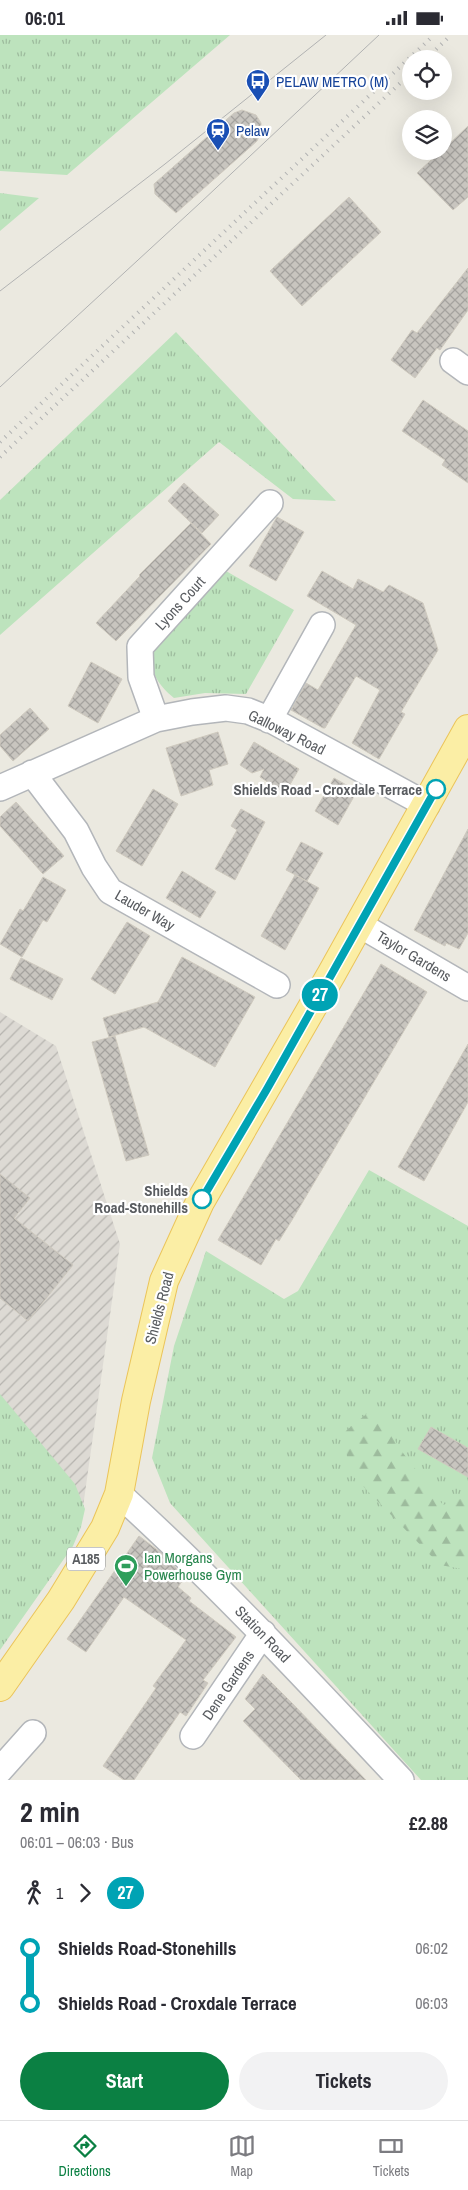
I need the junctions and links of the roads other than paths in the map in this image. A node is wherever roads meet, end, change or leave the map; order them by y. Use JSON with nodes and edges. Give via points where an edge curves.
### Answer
{"nodes":[{"id":1,"x":270,"y":503,"type":"dead end"},
{"id":2,"x":322,"y":625,"type":"dead end"},
{"id":3,"x":156,"y":719,"type":"junction"},
{"id":4,"x":269,"y":720,"type":"junction"},
{"id":5,"x":468,"y":729,"type":"edge"},
{"id":6,"x":32,"y":773,"type":"junction"},
{"id":7,"x":0,"y":788,"type":"edge"},
{"id":8,"x":427,"y":805,"type":"junction"},
{"id":9,"x":360,"y":925,"type":"junction"},
{"id":10,"x":277,"y":985,"type":"dead end"},
{"id":11,"x":468,"y":988,"type":"edge"},
{"id":12,"x":119,"y":1493,"type":"junction"},
{"id":13,"x":263,"y":1633,"type":"junction"},
{"id":14,"x":0,"y":1687,"type":"edge"},
{"id":15,"x":33,"y":1733,"type":"dead end"},
{"id":16,"x":193,"y":1736,"type":"dead end"},
{"id":17,"x":6,"y":1773,"type":"edge"},
{"id":18,"x":401,"y":1780,"type":"edge"}],
"edges":[{"from":1,"to":3,"type":"street","name":"Lyons Court","via":[[140,647],[141,677]]},
{"from":2,"to":4,"type":"street"},
{"from":3,"to":4,"type":"street","name":"Galloway Road","via":[[226,709],[248,711]]},
{"from":3,"to":6,"type":"street","name":"Galloway Road"},
{"from":4,"to":8,"type":"street","name":"Galloway Road"},
{"from":5,"to":8,"type":"main road","name":"Shields Road","number":"A185"},
{"from":6,"to":7,"type":"street","name":"Galloway Road"},
{"from":6,"to":10,"type":"street","name":"Lauder Way","via":[[76,831],[110,891]]},
{"from":8,"to":9,"type":"main road","name":"Shields Road","number":"A185"},
{"from":9,"to":11,"type":"street","name":"Taylor Gardens"},
{"from":9,"to":12,"type":"main road","name":"Shields Road","number":"A185","via":[[200,1202],[164,1281]]},
{"from":12,"to":13,"type":"street","name":"Station Road"},
{"from":12,"to":14,"type":"main road","name":"Shields Road","number":"A185","via":[[106,1528]]},
{"from":13,"to":16,"type":"street","name":"Dene Gardens"},
{"from":13,"to":18,"type":"street","name":"Station Road"},
{"from":15,"to":17,"type":"street"}]}
